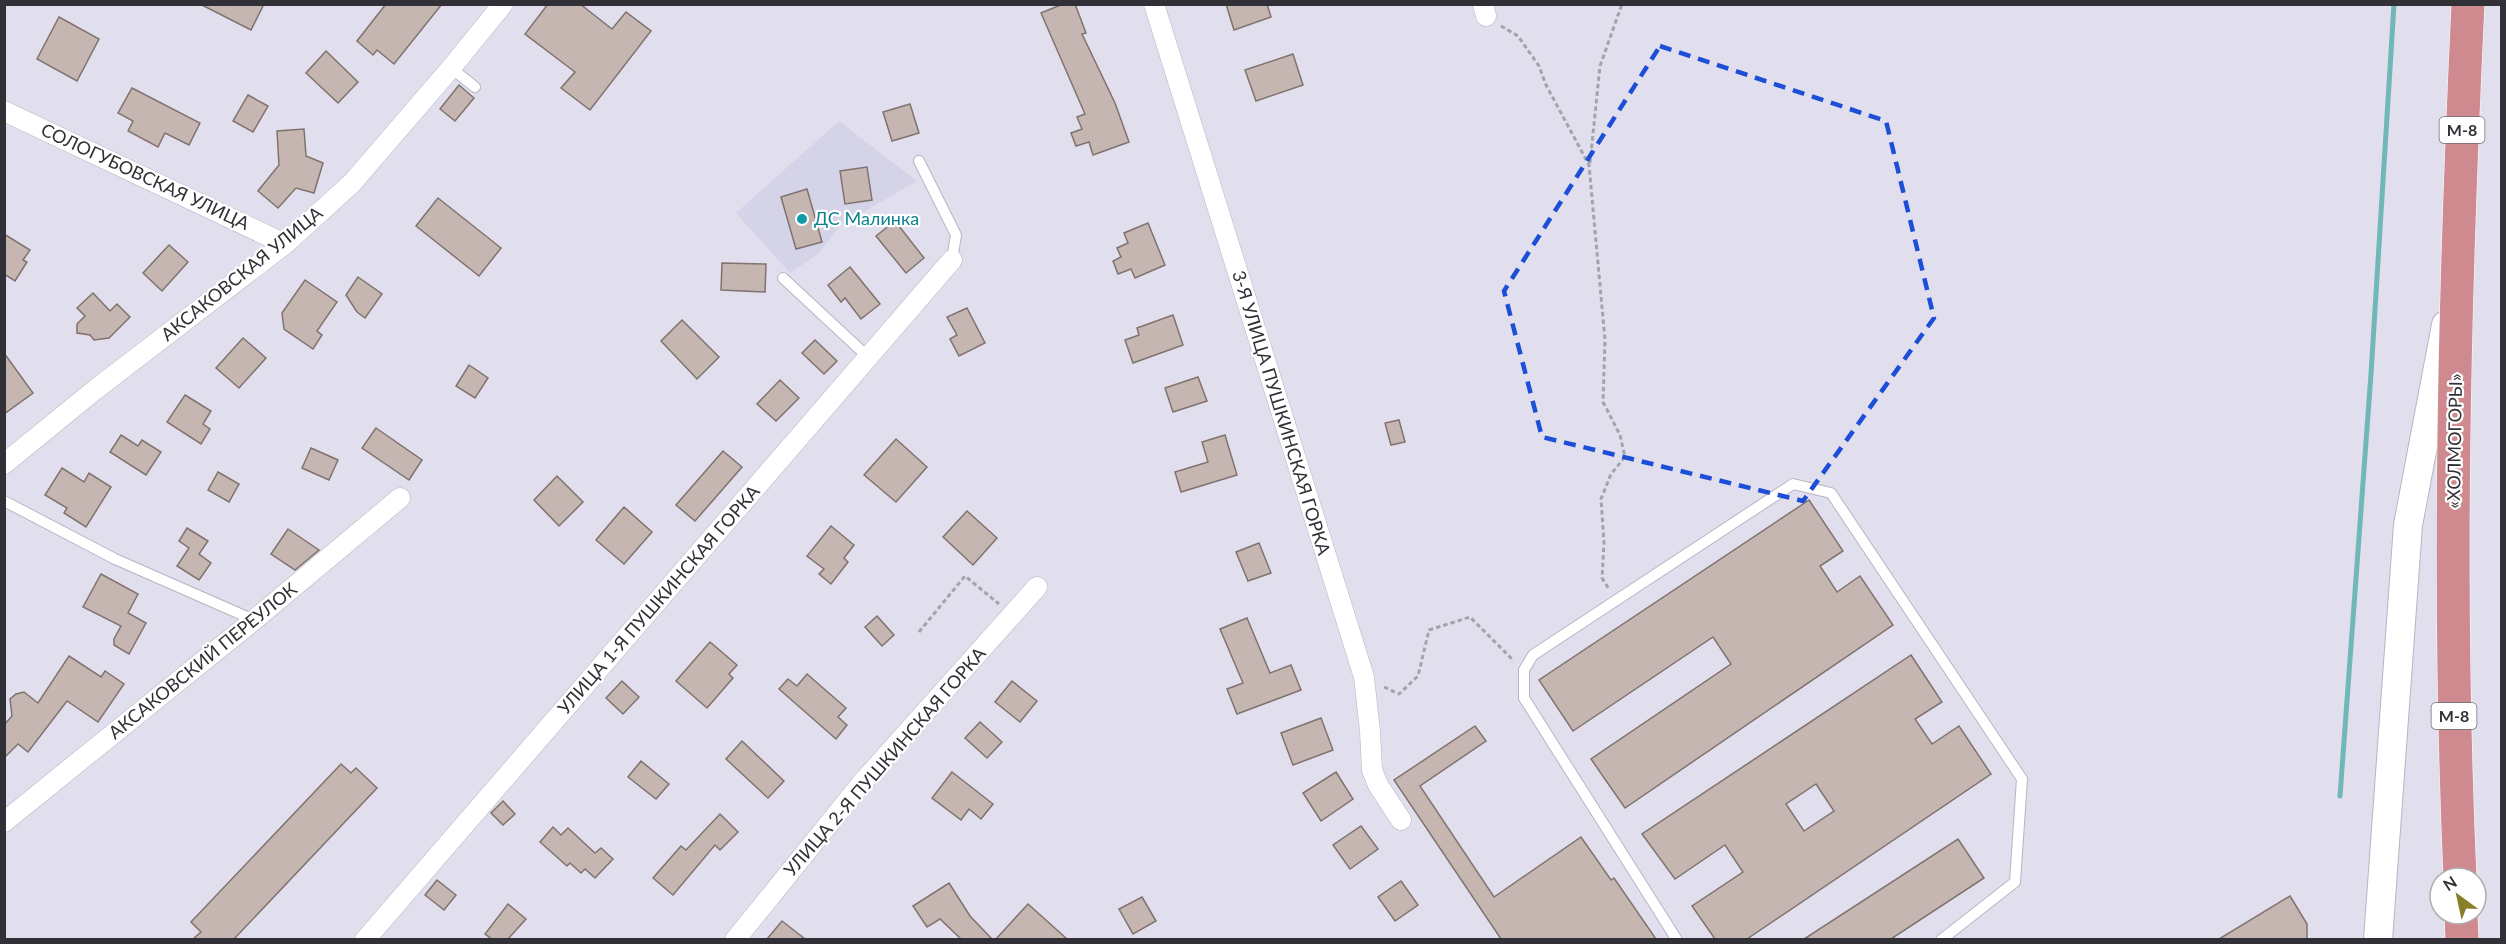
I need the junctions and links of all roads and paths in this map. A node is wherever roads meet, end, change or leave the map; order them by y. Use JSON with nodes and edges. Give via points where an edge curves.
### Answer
{"nodes":[{"id":1,"x":503,"y":4,"type":"edge"},
{"id":2,"x":1154,"y":4,"type":"edge"},
{"id":3,"x":1622,"y":4,"type":"edge"},
{"id":4,"x":2468,"y":4,"type":"edge"},
{"id":5,"x":1484,"y":10,"type":"edge"},
{"id":6,"x":451,"y":68,"type":"junction"},
{"id":7,"x":475,"y":87,"type":"dead end"},
{"id":8,"x":4,"y":111,"type":"edge"},
{"id":9,"x":920,"y":161,"type":"dead end"},
{"id":10,"x":1589,"y":165,"type":"junction"},
{"id":11,"x":285,"y":244,"type":"junction"},
{"id":12,"x":2459,"y":255,"type":"junction"},
{"id":13,"x":952,"y":260,"type":"joint"},
{"id":14,"x":783,"y":278,"type":"dead end"},
{"id":15,"x":868,"y":357,"type":"junction"},
{"id":16,"x":4,"y":464,"type":"edge"},
{"id":17,"x":400,"y":498,"type":"dead end"},
{"id":18,"x":4,"y":501,"type":"edge"},
{"id":19,"x":1037,"y":587,"type":"dead end"},
{"id":20,"x":1616,"y":600,"type":"junction"},
{"id":21,"x":1012,"y":615,"type":"junction"},
{"id":22,"x":254,"y":620,"type":"junction"},
{"id":23,"x":919,"y":632,"type":"dead end"},
{"id":24,"x":1524,"y":670,"type":"junction"},
{"id":25,"x":1364,"y":677,"type":"junction"},
{"id":26,"x":1401,"y":820,"type":"dead end"},
{"id":27,"x":4,"y":822,"type":"edge"},
{"id":28,"x":2460,"y":866,"type":"edge"},
{"id":29,"x":365,"y":939,"type":"edge"},
{"id":30,"x":735,"y":939,"type":"edge"},
{"id":31,"x":1677,"y":939,"type":"edge"},
{"id":32,"x":1941,"y":939,"type":"edge"},
{"id":33,"x":2378,"y":939,"type":"edge"}],
"edges":[{"from":1,"to":6,"type":"street","name":"АКСАКОВСКАЯ УЛИЦА"},
{"from":2,"to":25,"type":"street","name":"3-Я УЛИЦА ПУШКИНСКАЯ ГОРКА"},
{"from":3,"to":10,"type":"path","via":[[1600,66]]},
{"from":4,"to":12,"type":"highway","name":"«ХОЛМОГОРЫ»","number":"М-8"},
{"from":5,"to":10,"type":"path","via":[[1518,36],[1539,66]]},
{"from":6,"to":7,"type":"lane"},
{"from":6,"to":11,"type":"street","name":"АКСАКОВСКАЯ УЛИЦА","via":[[352,183]]},
{"from":8,"to":11,"type":"street","name":"СОЛОГУБОВСКАЯ УЛИЦА"},
{"from":9,"to":13,"type":"lane","via":[[956,235]]},
{"from":10,"to":20,"type":"path","via":[[1605,340],[1603,402],[1620,435],[1624,457],[1611,474],[1601,499],[1602,578]]},
{"from":11,"to":16,"type":"street","name":"АКСАКОВСКАЯ УЛИЦА"},
{"from":12,"to":28,"type":"highway","name":"«ХОЛМОГОРЫ»","number":"М-8","via":[[2452,553]]},
{"from":12,"to":33,"type":"main road","via":[[2408,525]]},
{"from":13,"to":15,"type":"street","name":"УЛИЦА 1-Я ПУШКИНСКАЯ ГОРКА"},
{"from":14,"to":15,"type":"lane"},
{"from":15,"to":29,"type":"street","name":"УЛИЦА 1-Я ПУШКИНСКАЯ ГОРКА"},
{"from":17,"to":22,"type":"street","name":"АКСАКОВСКИЙ ПЕРЕУЛОК"},
{"from":18,"to":22,"type":"lane","via":[[115,559]]},
{"from":19,"to":21,"type":"street","name":"УЛИЦА 2-Я ПУШКИНСКАЯ ГОРКА"},
{"from":20,"to":24,"type":"lane","via":[[1533,655]]},
{"from":20,"to":32,"type":"lane","via":[[1793,484],[1831,493],[2022,779],[2015,882]]},
{"from":21,"to":23,"type":"path","via":[[965,576]]},
{"from":21,"to":30,"type":"street","name":"УЛИЦА 2-Я ПУШКИНСКАЯ ГОРКА","via":[[861,784]]},
{"from":22,"to":27,"type":"street","name":"АКСАКОВСКИЙ ПЕРЕУЛОК"},
{"from":24,"to":25,"type":"path","via":[[1470,618],[1429,630],[1418,676],[1399,694]]},
{"from":24,"to":31,"type":"lane","via":[[1524,698]]},
{"from":25,"to":26,"type":"street","name":"3-Я УЛИЦА ПУШКИНСКАЯ ГОРКА","via":[[1372,770]]}]}
